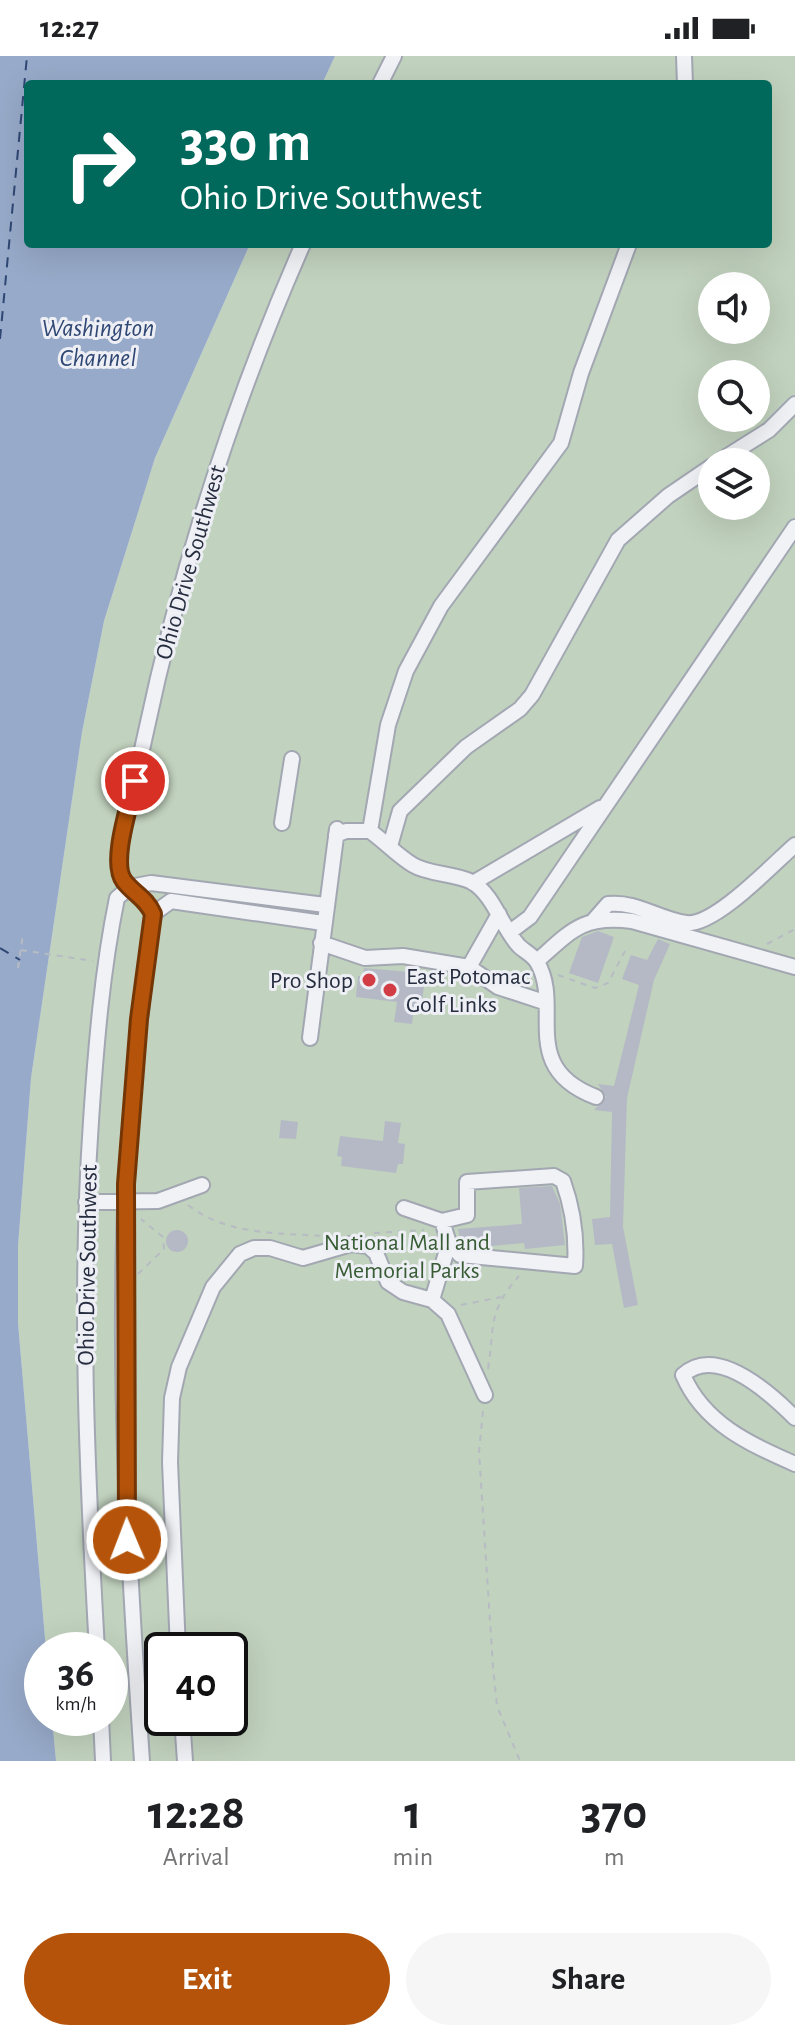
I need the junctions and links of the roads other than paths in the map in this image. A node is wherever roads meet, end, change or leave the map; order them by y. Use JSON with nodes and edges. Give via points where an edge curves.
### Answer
{"nodes":[{"id":1,"x":394,"y":56,"type":"edge"},
{"id":2,"x":684,"y":56,"type":"edge"},
{"id":3,"x":382,"y":80,"type":"edge"},
{"id":4,"x":685,"y":80,"type":"edge"},
{"id":5,"x":301,"y":248,"type":"edge"},
{"id":6,"x":627,"y":248,"type":"edge"},
{"id":7,"x":795,"y":404,"type":"edge"},
{"id":8,"x":740,"y":448,"type":"edge"},
{"id":9,"x":698,"y":476,"type":"edge"},
{"id":10,"x":795,"y":527,"type":"edge"},
{"id":11,"x":292,"y":759,"type":"dead end"},
{"id":12,"x":603,"y":806,"type":"junction"},
{"id":13,"x":282,"y":823,"type":"dead end"},
{"id":14,"x":370,"y":831,"type":"junction"},
{"id":15,"x":795,"y":845,"type":"edge"},
{"id":16,"x":390,"y":846,"type":"junction"},
{"id":17,"x":473,"y":883,"type":"junction"},
{"id":18,"x":130,"y":887,"type":"junction"},
{"id":19,"x":325,"y":905,"type":"junction"},
{"id":20,"x":153,"y":914,"type":"junction"},
{"id":21,"x":499,"y":914,"type":"junction"},
{"id":22,"x":593,"y":920,"type":"junction"},
{"id":23,"x":323,"y":923,"type":"junction"},
{"id":24,"x":510,"y":932,"type":"junction"},
{"id":25,"x":321,"y":943,"type":"junction"},
{"id":26,"x":469,"y":967,"type":"junction"},
{"id":27,"x":795,"y":967,"type":"edge"},
{"id":28,"x":539,"y":969,"type":"junction"},
{"id":29,"x":544,"y":1002,"type":"junction"},
{"id":30,"x":310,"y":1038,"type":"dead end"},
{"id":31,"x":596,"y":1097,"type":"dead end"},
{"id":32,"x":202,"y":1185,"type":"dead end"},
{"id":33,"x":86,"y":1202,"type":"junction"},
{"id":34,"x":126,"y":1202,"type":"junction"},
{"id":35,"x":404,"y":1208,"type":"dead end"},
{"id":36,"x":445,"y":1232,"type":"junction"},
{"id":37,"x":436,"y":1303,"type":"junction"},
{"id":38,"x":485,"y":1395,"type":"road end"},
{"id":39,"x":795,"y":1418,"type":"edge"},
{"id":40,"x":795,"y":1464,"type":"edge"},
{"id":41,"x":96,"y":1632,"type":"edge"},
{"id":42,"x":177,"y":1632,"type":"edge"},
{"id":43,"x":102,"y":1736,"type":"edge"},
{"id":44,"x":183,"y":1736,"type":"edge"},
{"id":45,"x":103,"y":1761,"type":"edge"},
{"id":46,"x":142,"y":1761,"type":"edge"},
{"id":47,"x":185,"y":1761,"type":"edge"}],
"edges":[{"from":1,"to":3,"type":"street"},
{"from":2,"to":4,"type":"street"},
{"from":5,"to":18,"type":"street","name":"Ohio Drive Southwest","via":[[229,430],[178,592],[120,849],[119,872]]},
{"from":6,"to":14,"type":"street","via":[[561,443],[441,606],[406,671],[388,725]]},
{"from":7,"to":8,"type":"street"},
{"from":9,"to":16,"type":"street","via":[[618,540],[532,695],[466,747],[400,811]]},
{"from":10,"to":12,"type":"street"},
{"from":11,"to":13,"type":"street"},
{"from":12,"to":17,"type":"street"},
{"from":12,"to":24,"type":"street","via":[[530,917]]},
{"from":14,"to":16,"type":"street"},
{"from":14,"to":19,"type":"street","via":[[336,832]]},
{"from":15,"to":22,"type":"street","via":[[725,907],[696,923],[625,902],[608,904]]},
{"from":16,"to":17,"type":"street","via":[[414,866]]},
{"from":17,"to":21,"type":"street"},
{"from":18,"to":19,"type":"street","via":[[151,883]]},
{"from":18,"to":20,"type":"street","name":"Ohio Drive Southwest"},
{"from":18,"to":33,"type":"street","name":"Ohio Drive Southwest","via":[[117,898],[106,963]]},
{"from":19,"to":23,"type":"street"},
{"from":20,"to":23,"type":"street","via":[[171,901]]},
{"from":20,"to":34,"type":"street","name":"Ohio Drive Southwest","via":[[139,1019]]},
{"from":21,"to":24,"type":"street"},
{"from":21,"to":26,"type":"street"},
{"from":22,"to":27,"type":"street","via":[[632,921]]},
{"from":22,"to":28,"type":"street","via":[[581,923]]},
{"from":23,"to":25,"type":"street"},
{"from":24,"to":28,"type":"street"},
{"from":25,"to":26,"type":"street","via":[[365,958],[403,956]]},
{"from":25,"to":30,"type":"street"},
{"from":26,"to":29,"type":"street","via":[[498,987]]},
{"from":28,"to":29,"type":"street"},
{"from":29,"to":31,"type":"street","via":[[548,1053],[573,1084]]},
{"from":32,"to":34,"type":"street","via":[[158,1201]]},
{"from":33,"to":34,"type":"street"},
{"from":33,"to":41,"type":"street","name":"Ohio Drive Southwest","via":[[84,1320]]},
{"from":34,"to":46,"type":"street","name":"Ohio Drive Southwest","via":[[127,1540]]},
{"from":35,"to":36,"type":"street"},
{"from":36,"to":36,"type":"street","via":[[467,1215],[467,1182],[554,1176],[563,1181],[570,1200],[575,1266],[460,1255]]},
{"from":36,"to":37,"type":"street"},
{"from":37,"to":38,"type":"street","via":[[448,1314]]},
{"from":37,"to":42,"type":"street","via":[[388,1282],[376,1253],[351,1244],[303,1258],[254,1248],[240,1254],[219,1278],[179,1367],[172,1398]]},
{"from":39,"to":40,"type":"street","via":[[737,1373],[710,1366],[683,1375],[730,1434]]},
{"from":43,"to":45,"type":"street"},
{"from":44,"to":47,"type":"street"}]}
